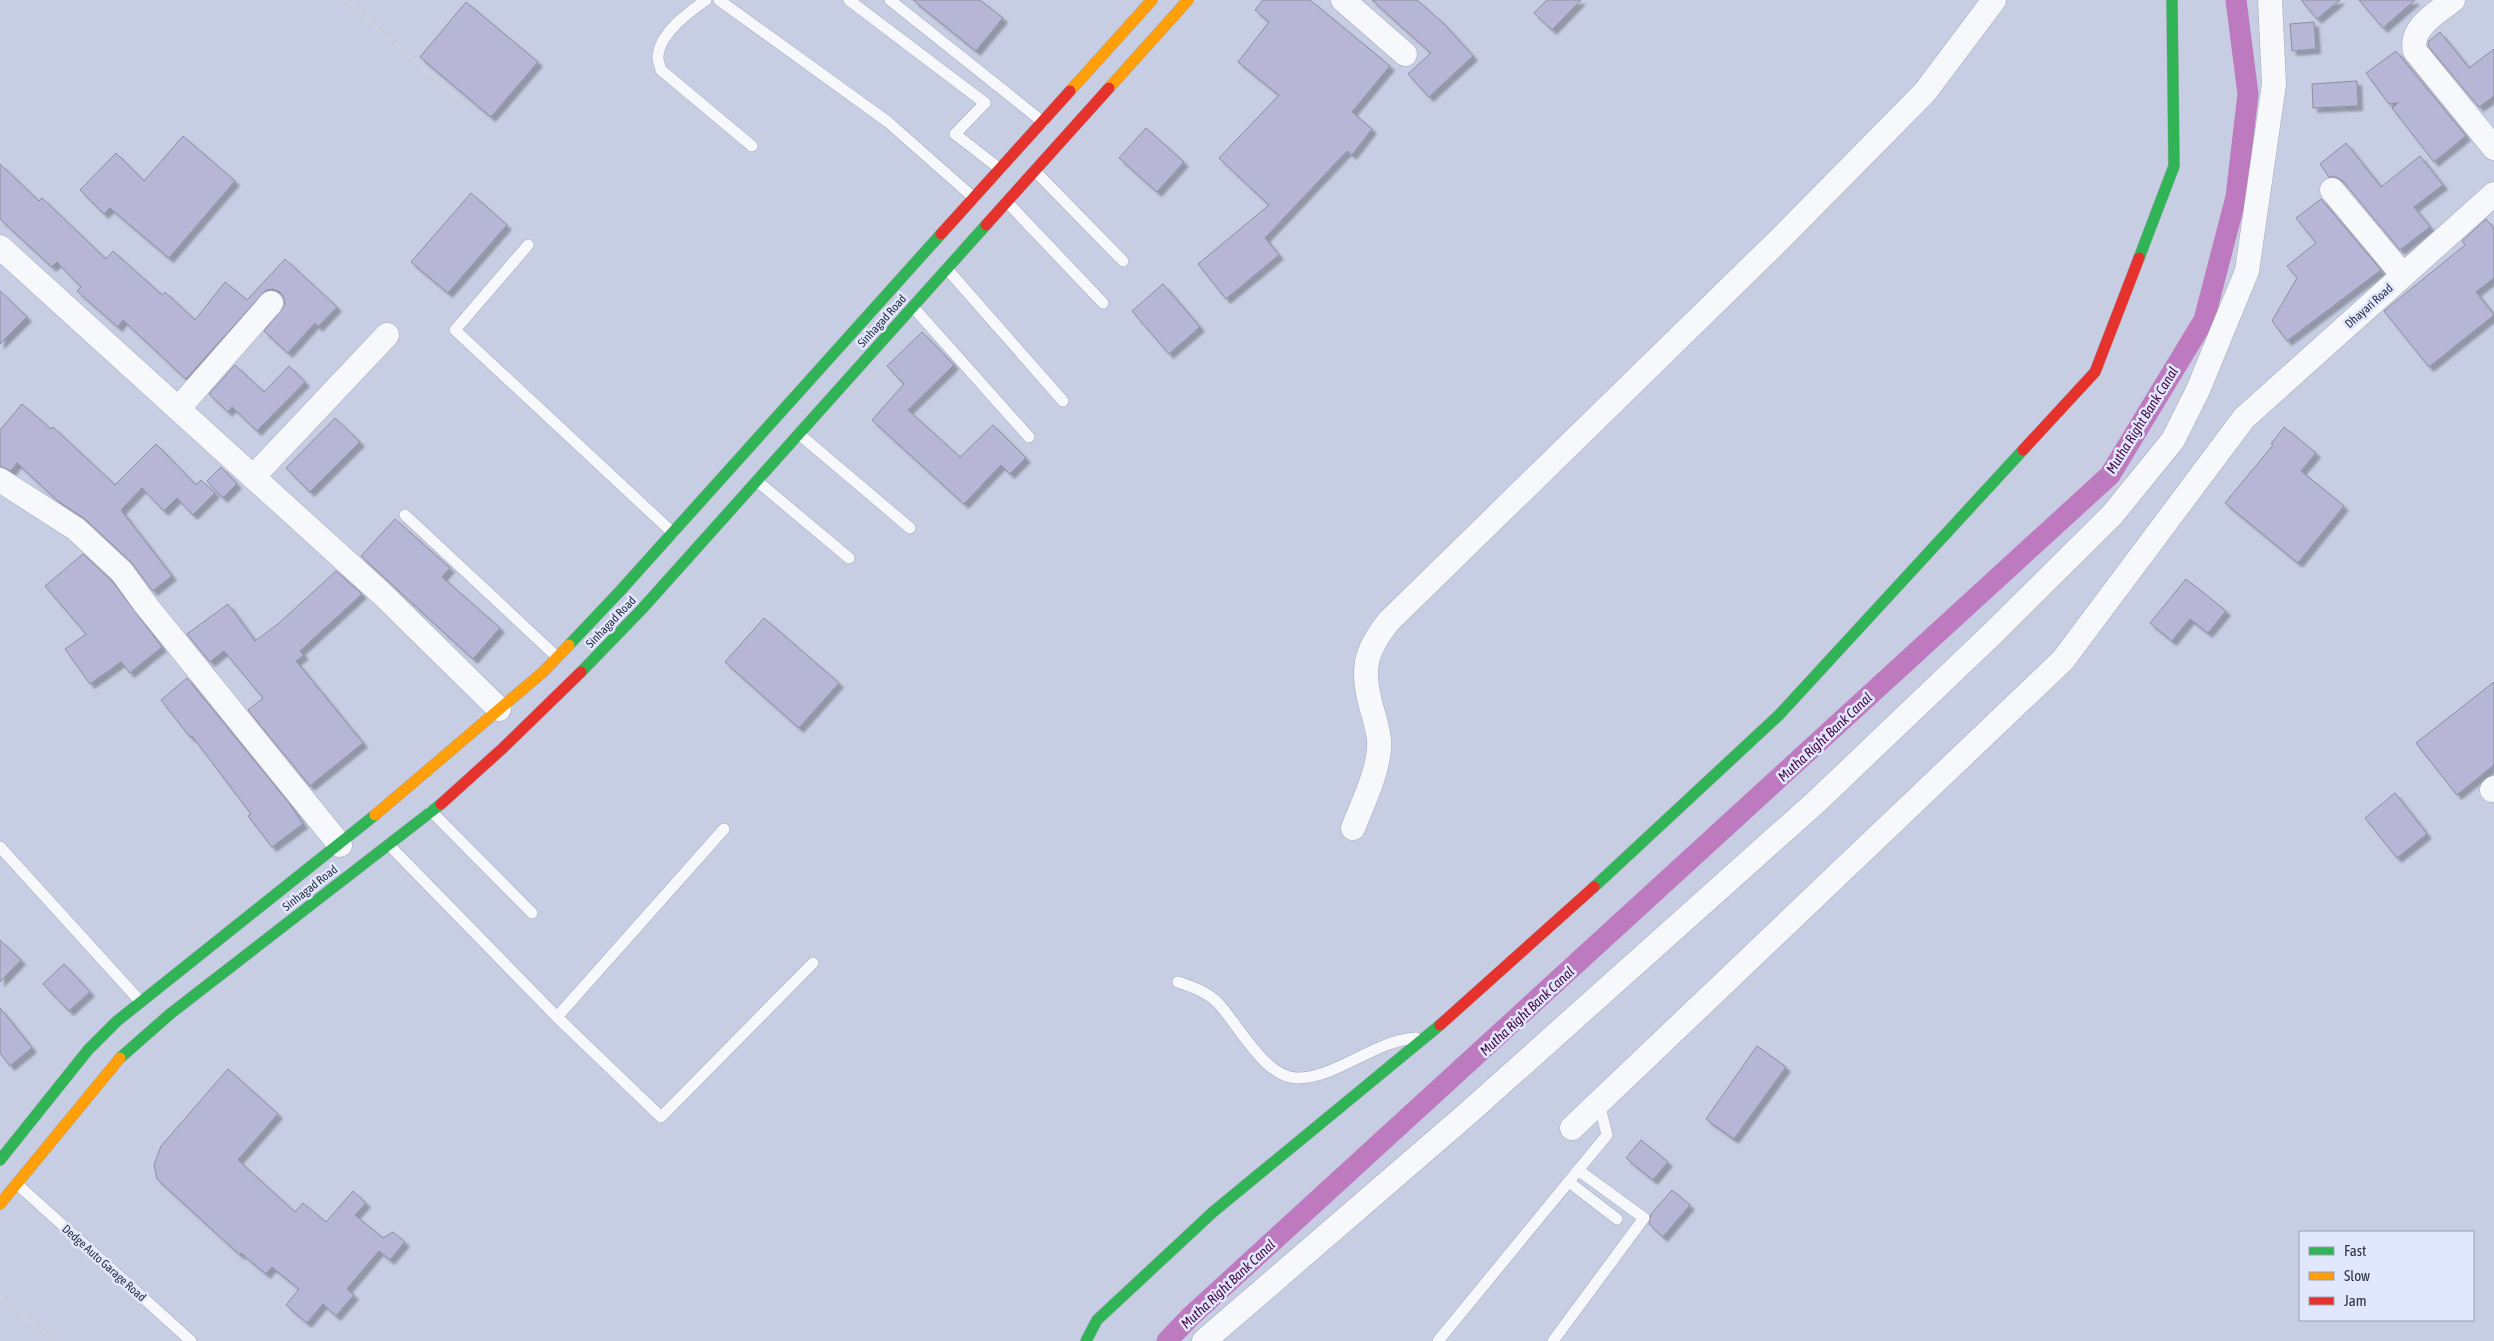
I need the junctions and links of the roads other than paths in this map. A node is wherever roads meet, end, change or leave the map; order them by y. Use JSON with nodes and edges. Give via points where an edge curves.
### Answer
{"nodes":[{"id":1,"x":706,"y":0,"type":"edge"},
{"id":2,"x":719,"y":0,"type":"edge"},
{"id":3,"x":849,"y":0,"type":"edge"},
{"id":4,"x":890,"y":0,"type":"edge"},
{"id":5,"x":1152,"y":0,"type":"edge"},
{"id":6,"x":1188,"y":0,"type":"edge"},
{"id":7,"x":1343,"y":0,"type":"edge"},
{"id":8,"x":1994,"y":0,"type":"edge"},
{"id":9,"x":2172,"y":0,"type":"edge"},
{"id":10,"x":2270,"y":0,"type":"edge"},
{"id":11,"x":2453,"y":0,"type":"edge"},
{"id":12,"x":1405,"y":54,"type":"dead end"},
{"id":13,"x":1043,"y":122,"type":"junction"},
{"id":14,"x":752,"y":146,"type":"dead end"},
{"id":15,"x":2494,"y":148,"type":"edge"},
{"id":16,"x":1035,"y":171,"type":"junction"},
{"id":17,"x":1010,"y":179,"type":"junction"},
{"id":18,"x":2332,"y":190,"type":"dead end"},
{"id":19,"x":2494,"y":194,"type":"edge"},
{"id":20,"x":974,"y":198,"type":"junction"},
{"id":21,"x":1007,"y":202,"type":"junction"},
{"id":22,"x":528,"y":245,"type":"dead end"},
{"id":23,"x":0,"y":247,"type":"edge"},
{"id":24,"x":1123,"y":261,"type":"dead end"},
{"id":25,"x":947,"y":269,"type":"junction"},
{"id":26,"x":2403,"y":275,"type":"junction"},
{"id":27,"x":271,"y":303,"type":"dead end"},
{"id":28,"x":1103,"y":303,"type":"dead end"},
{"id":29,"x":913,"y":307,"type":"junction"},
{"id":30,"x":387,"y":335,"type":"dead end"},
{"id":31,"x":1063,"y":401,"type":"dead end"},
{"id":32,"x":178,"y":409,"type":"junction"},
{"id":33,"x":799,"y":434,"type":"junction"},
{"id":34,"x":1030,"y":436,"type":"dead end"},
{"id":35,"x":252,"y":477,"type":"junction"},
{"id":36,"x":0,"y":480,"type":"edge"},
{"id":37,"x":757,"y":481,"type":"junction"},
{"id":38,"x":405,"y":515,"type":"dead end"},
{"id":39,"x":910,"y":528,"type":"dead end"},
{"id":40,"x":673,"y":533,"type":"junction"},
{"id":41,"x":849,"y":558,"type":"dead end"},
{"id":42,"x":632,"y":600,"type":"junction"},
{"id":43,"x":557,"y":657,"type":"junction"},
{"id":44,"x":500,"y":709,"type":"junction"},
{"id":45,"x":431,"y":812,"type":"junction"},
{"id":46,"x":1354,"y":828,"type":"dead end"},
{"id":47,"x":724,"y":829,"type":"dead end"},
{"id":48,"x":340,"y":845,"type":"junction"},
{"id":49,"x":389,"y":845,"type":"junction"},
{"id":50,"x":0,"y":847,"type":"edge"},
{"id":51,"x":532,"y":914,"type":"dead end"},
{"id":52,"x":215,"y":961,"type":"junction"},
{"id":53,"x":813,"y":962,"type":"dead end"},
{"id":54,"x":1178,"y":982,"type":"dead end"},
{"id":55,"x":140,"y":1001,"type":"junction"},
{"id":56,"x":557,"y":1017,"type":"junction"},
{"id":57,"x":1426,"y":1037,"type":"junction"},
{"id":58,"x":98,"y":1060,"type":"junction"},
{"id":59,"x":1599,"y":1103,"type":"junction"},
{"id":60,"x":1572,"y":1128,"type":"dead end"},
{"id":61,"x":0,"y":1160,"type":"edge"},
{"id":62,"x":1578,"y":1170,"type":"junction"},
{"id":63,"x":1569,"y":1182,"type":"junction"},
{"id":64,"x":17,"y":1184,"type":"junction"},
{"id":65,"x":0,"y":1204,"type":"edge"},
{"id":66,"x":1617,"y":1219,"type":"dead end"},
{"id":67,"x":191,"y":1341,"type":"edge"},
{"id":68,"x":1086,"y":1341,"type":"edge"},
{"id":69,"x":1204,"y":1341,"type":"edge"},
{"id":70,"x":1438,"y":1341,"type":"edge"},
{"id":71,"x":1553,"y":1341,"type":"edge"}],
"edges":[{"from":1,"to":14,"type":"lane","via":[[685,15],[664,40],[657,56],[661,70]]},
{"from":2,"to":20,"type":"lane","via":[[888,122]]},
{"from":3,"to":17,"type":"lane","via":[[985,103],[955,134]]},
{"from":4,"to":13,"type":"lane"},
{"from":5,"to":13,"type":"main road","name":"Sinhagad Road"},
{"from":6,"to":16,"type":"main road","name":"Sinhagad Road"},
{"from":7,"to":12,"type":"street"},
{"from":8,"to":46,"type":"street","via":[[1925,92],[1781,238],[1389,621],[1367,655],[1365,675],[1379,739],[1378,758]]},
{"from":9,"to":57,"type":"main road","via":[[2174,166],[2095,372],[1779,715],[1529,947]]},
{"from":10,"to":69,"type":"street","via":[[2274,84],[2247,271],[2174,440],[2105,522],[1992,635],[1816,802],[1467,1114]]},
{"from":11,"to":15,"type":"street","via":[[2414,36],[2415,51]]},
{"from":13,"to":17,"type":"main road","name":"Sinhagad Road"},
{"from":16,"to":17,"type":"main road","name":"Sinhagad Road"},
{"from":16,"to":24,"type":"lane"},
{"from":17,"to":20,"type":"main road","name":"Sinhagad Road"},
{"from":17,"to":21,"type":"main road","name":"Sinhagad Road"},
{"from":18,"to":26,"type":"street"},
{"from":19,"to":26,"type":"street","name":"Dhayari Road"},
{"from":20,"to":40,"type":"main road","name":"Sinhagad Road"},
{"from":21,"to":25,"type":"main road","name":"Sinhagad Road"},
{"from":21,"to":28,"type":"lane"},
{"from":22,"to":40,"type":"lane","via":[[455,330]]},
{"from":23,"to":32,"type":"street"},
{"from":25,"to":29,"type":"main road","name":"Sinhagad Road"},
{"from":25,"to":31,"type":"lane"},
{"from":26,"to":59,"type":"street","name":"Dhayari Road","via":[[2244,418],[2062,660]]},
{"from":27,"to":32,"type":"street"},
{"from":29,"to":33,"type":"main road","name":"Sinhagad Road"},
{"from":29,"to":34,"type":"lane"},
{"from":30,"to":35,"type":"street"},
{"from":32,"to":35,"type":"street"},
{"from":33,"to":37,"type":"main road","name":"Sinhagad Road"},
{"from":33,"to":39,"type":"lane"},
{"from":35,"to":44,"type":"street","via":[[380,593]]},
{"from":36,"to":48,"type":"street","via":[[76,529],[122,572]]},
{"from":37,"to":41,"type":"lane"},
{"from":37,"to":42,"type":"main road","name":"Sinhagad Road"},
{"from":38,"to":43,"type":"lane"},
{"from":40,"to":42,"type":"main road","name":"Sinhagad Road"},
{"from":42,"to":43,"type":"main road","name":"Sinhagad Road"},
{"from":42,"to":45,"type":"main road","name":"Sinhagad Road","via":[[562,692]]},
{"from":43,"to":44,"type":"main road","name":"Sinhagad Road"},
{"from":44,"to":48,"type":"main road","name":"Sinhagad Road"},
{"from":45,"to":49,"type":"main road","name":"Sinhagad Road"},
{"from":45,"to":51,"type":"lane"},
{"from":47,"to":56,"type":"lane"},
{"from":48,"to":52,"type":"main road","name":"Sinhagad Road"},
{"from":49,"to":52,"type":"main road","name":"Sinhagad Road"},
{"from":49,"to":56,"type":"lane"},
{"from":50,"to":55,"type":"lane"},
{"from":52,"to":55,"type":"main road","name":"Sinhagad Road"},
{"from":52,"to":58,"type":"main road","name":"Sinhagad Road","via":[[136,1042]]},
{"from":53,"to":56,"type":"lane","via":[[661,1117]]},
{"from":54,"to":57,"type":"lane","via":[[1198,989],[1218,1003],[1262,1058],[1284,1075],[1297,1078],[1322,1072],[1400,1040]]},
{"from":55,"to":58,"type":"main road","name":"Sinhagad Road"},
{"from":57,"to":68,"type":"main road","via":[[1213,1212],[1097,1320]]},
{"from":58,"to":61,"type":"main road","name":"Sinhagad Road"},
{"from":58,"to":64,"type":"main road","name":"Sinhagad Road"},
{"from":59,"to":60,"type":"street","name":"Dhayari Road"},
{"from":59,"to":62,"type":"lane","via":[[1607,1134]]},
{"from":62,"to":63,"type":"lane"},
{"from":62,"to":71,"type":"lane","via":[[1644,1218]]},
{"from":63,"to":66,"type":"lane"},
{"from":63,"to":70,"type":"lane"},
{"from":64,"to":65,"type":"main road","name":"Sinhagad Road"},
{"from":64,"to":67,"type":"lane","name":"Dedge Auto Garage Road"}]}
